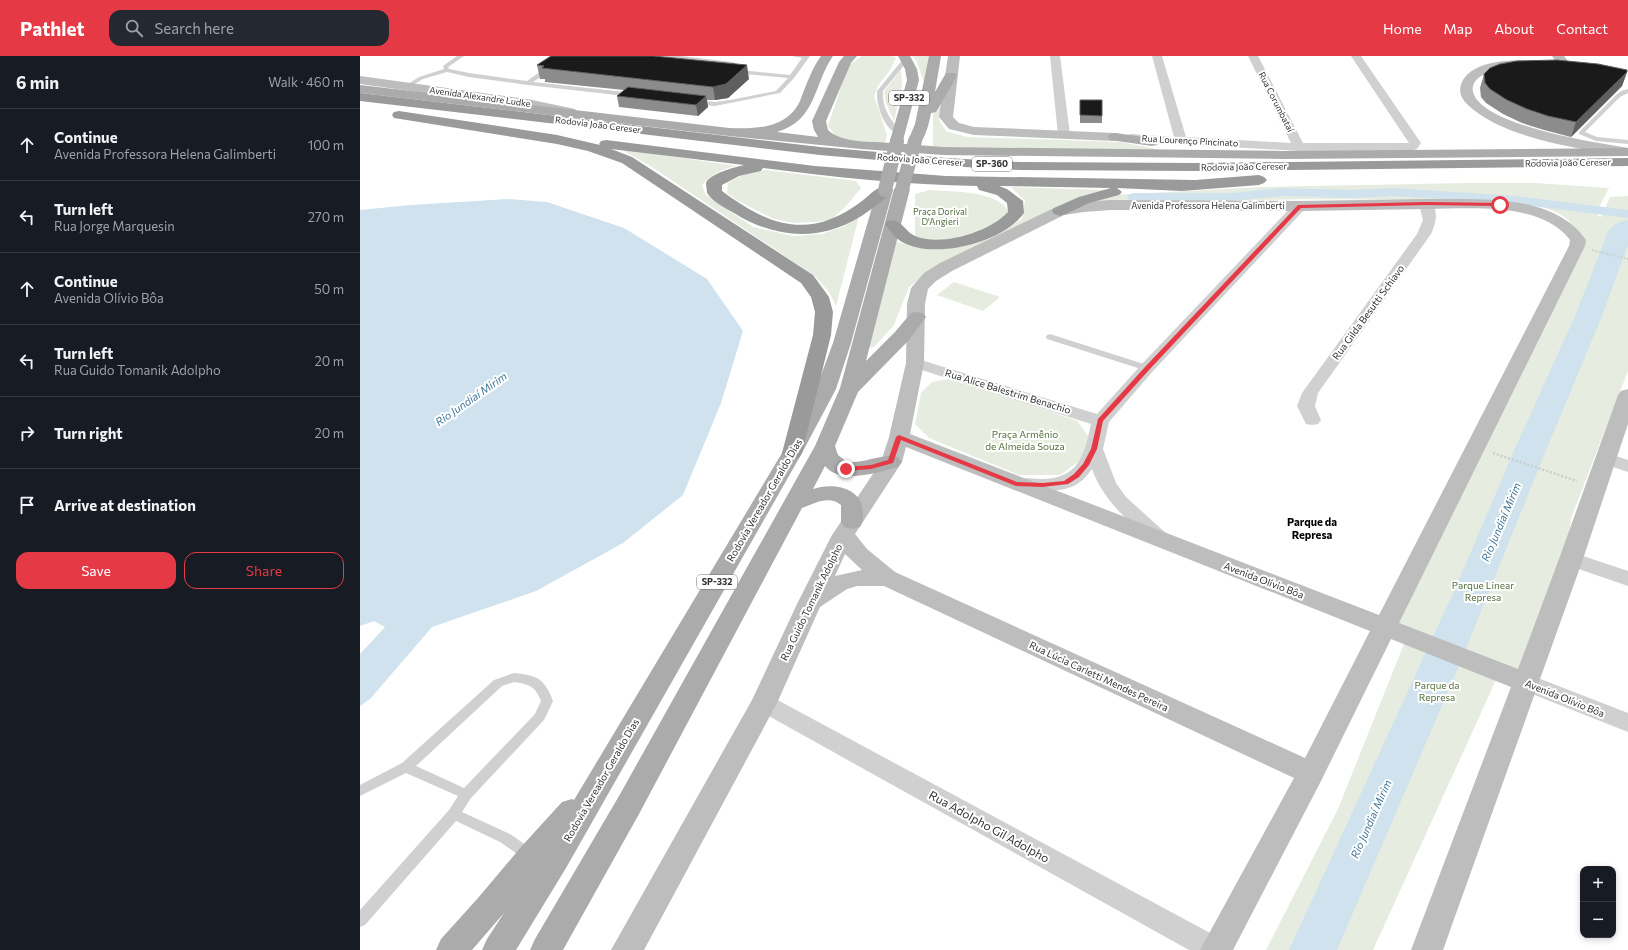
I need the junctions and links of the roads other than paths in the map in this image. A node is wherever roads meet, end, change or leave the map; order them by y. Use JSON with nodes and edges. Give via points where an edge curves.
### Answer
{"nodes":[{"id":1,"x":461,"y":56,"type":"edge"},
{"id":2,"x":569,"y":56,"type":"edge"},
{"id":3,"x":667,"y":56,"type":"edge"},
{"id":4,"x":795,"y":56,"type":"edge"},
{"id":5,"x":827,"y":56,"type":"edge"},
{"id":6,"x":852,"y":56,"type":"edge"},
{"id":7,"x":936,"y":56,"type":"edge"},
{"id":8,"x":954,"y":56,"type":"edge"},
{"id":9,"x":1055,"y":56,"type":"edge"},
{"id":10,"x":1157,"y":56,"type":"edge"},
{"id":11,"x":1253,"y":56,"type":"edge"},
{"id":12,"x":1356,"y":56,"type":"edge"},
{"id":13,"x":806,"y":57,"type":"edge"},
{"id":14,"x":905,"y":57,"type":"edge"},
{"id":15,"x":1558,"y":62,"type":"edge"},
{"id":16,"x":1535,"y":63,"type":"edge"},
{"id":17,"x":1581,"y":68,"type":"edge"},
{"id":18,"x":721,"y":69,"type":"edge"},
{"id":19,"x":447,"y":70,"type":"junction"},
{"id":20,"x":737,"y":71,"type":"junction"},
{"id":21,"x":951,"y":76,"type":"junction"},
{"id":22,"x":792,"y":77,"type":"junction"},
{"id":23,"x":360,"y":80,"type":"edge"},
{"id":24,"x":528,"y":82,"type":"junction"},
{"id":25,"x":406,"y":87,"type":"junction"},
{"id":26,"x":360,"y":89,"type":"edge"},
{"id":27,"x":1628,"y":91,"type":"edge"},
{"id":28,"x":643,"y":96,"type":"edge"},
{"id":29,"x":689,"y":101,"type":"edge"},
{"id":30,"x":362,"y":105,"type":"edge"},
{"id":31,"x":599,"y":118,"type":"junction"},
{"id":32,"x":922,"y":124,"type":"junction"},
{"id":33,"x":729,"y":132,"type":"junction"},
{"id":34,"x":1064,"y":135,"type":"junction"},
{"id":35,"x":546,"y":136,"type":"junction"},
{"id":36,"x":898,"y":137,"type":"junction"},
{"id":37,"x":1116,"y":137,"type":"junction"},
{"id":38,"x":1181,"y":140,"type":"junction"},
{"id":39,"x":1628,"y":142,"type":"edge"},
{"id":40,"x":861,"y":145,"type":"junction"},
{"id":41,"x":1299,"y":147,"type":"junction"},
{"id":42,"x":1628,"y":152,"type":"edge"},
{"id":43,"x":1225,"y":154,"type":"junction"},
{"id":44,"x":1628,"y":162,"type":"edge"},
{"id":45,"x":815,"y":170,"type":"junction"},
{"id":46,"x":1628,"y":173,"type":"edge"},
{"id":47,"x":1301,"y":177,"type":"junction"},
{"id":48,"x":946,"y":181,"type":"junction"},
{"id":49,"x":1196,"y":185,"type":"junction"},
{"id":50,"x":894,"y":190,"type":"junction"},
{"id":51,"x":1426,"y":204,"type":"junction"},
{"id":52,"x":1300,"y":206,"type":"junction"},
{"id":53,"x":1060,"y":211,"type":"junction"},
{"id":54,"x":893,"y":224,"type":"junction"},
{"id":55,"x":965,"y":258,"type":"joint"},
{"id":56,"x":917,"y":317,"type":"junction"},
{"id":57,"x":1050,"y":336,"type":"dead end"},
{"id":58,"x":915,"y":363,"type":"junction"},
{"id":59,"x":1147,"y":368,"type":"junction"},
{"id":60,"x":850,"y":388,"type":"junction"},
{"id":61,"x":1628,"y":395,"type":"edge"},
{"id":62,"x":1312,"y":420,"type":"dead end"},
{"id":63,"x":1100,"y":421,"type":"junction"},
{"id":64,"x":899,"y":437,"type":"junction"},
{"id":65,"x":825,"y":446,"type":"junction"},
{"id":66,"x":1094,"y":449,"type":"junction"},
{"id":67,"x":792,"y":453,"type":"junction"},
{"id":68,"x":1607,"y":459,"type":"junction"},
{"id":69,"x":891,"y":462,"type":"junction"},
{"id":70,"x":1628,"y":466,"type":"edge"},
{"id":71,"x":1016,"y":484,"type":"junction"},
{"id":72,"x":794,"y":503,"type":"junction"},
{"id":73,"x":848,"y":528,"type":"junction"},
{"id":74,"x":1161,"y":540,"type":"junction"},
{"id":75,"x":1570,"y":559,"type":"junction"},
{"id":76,"x":887,"y":578,"type":"junction"},
{"id":77,"x":1628,"y":579,"type":"edge"},
{"id":78,"x":810,"y":602,"type":"junction"},
{"id":79,"x":1386,"y":627,"type":"junction"},
{"id":80,"x":1525,"y":682,"type":"junction"},
{"id":81,"x":764,"y":703,"type":"junction"},
{"id":82,"x":1628,"y":723,"type":"edge"},
{"id":83,"x":406,"y":767,"type":"junction"},
{"id":84,"x":1311,"y":773,"type":"junction"},
{"id":85,"x":600,"y":781,"type":"junction"},
{"id":86,"x":360,"y":791,"type":"edge"},
{"id":87,"x":466,"y":794,"type":"junction"},
{"id":88,"x":454,"y":814,"type":"junction"},
{"id":89,"x":531,"y":856,"type":"junction"},
{"id":90,"x":360,"y":920,"type":"edge"},
{"id":91,"x":452,"y":950,"type":"edge"},
{"id":92,"x":498,"y":950,"type":"edge"},
{"id":93,"x":546,"y":950,"type":"edge"},
{"id":94,"x":627,"y":950,"type":"edge"},
{"id":95,"x":1215,"y":950,"type":"edge"},
{"id":96,"x":1427,"y":950,"type":"edge"}],
"edges":[{"from":1,"to":19,"type":"lane","via":[[445,67]]},
{"from":2,"to":24,"type":"lane"},
{"from":3,"to":20,"type":"lane","via":[[733,64],[738,68]]},
{"from":4,"to":13,"type":"lane"},
{"from":5,"to":33,"type":"main road","via":[[820,64],[802,109],[792,119],[772,130]]},
{"from":6,"to":40,"type":"main road","via":[[845,62],[819,121],[819,129],[823,134],[840,142]]},
{"from":7,"to":32,"type":"main road","name":"Rodovia Vereador Geraldo Dias","number":"SP-332"},
{"from":8,"to":21,"type":"street"},
{"from":9,"to":34,"type":"street"},
{"from":10,"to":38,"type":"street"},
{"from":11,"to":41,"type":"street","name":"Rua Corumbataí"},
{"from":12,"to":41,"type":"street","name":"Rua Lourenço Pincinato","via":[[1415,143],[1405,148]]},
{"from":13,"to":22,"type":"lane"},
{"from":14,"to":36,"type":"main road","name":"Rodovia Vereador Geraldo Dias","number":"SP-332","via":[[913,80]]},
{"from":14,"to":36,"type":"lane","via":[[880,91],[879,98],[888,122]]},
{"from":15,"to":17,"type":"street"},
{"from":16,"to":42,"type":"street","via":[[1487,69],[1471,78],[1465,90],[1472,102],[1491,116],[1510,125],[1600,149]]},
{"from":18,"to":20,"type":"lane"},
{"from":19,"to":24,"type":"lane"},
{"from":19,"to":25,"type":"lane","via":[[421,78]]},
{"from":20,"to":22,"type":"lane"},
{"from":21,"to":32,"type":"main road"},
{"from":21,"to":34,"type":"street","name":"Rua Lourenço Pincinato","via":[[946,117],[948,122],[958,128]]},
{"from":22,"to":29,"type":"lane","via":[[778,92],[715,104]]},
{"from":23,"to":25,"type":"street","name":"Avenida Alexandre Ludke"},
{"from":24,"to":28,"type":"lane"},
{"from":25,"to":31,"type":"street","name":"Avenida Alexandre Ludke","via":[[527,103]]},
{"from":26,"to":31,"type":"main road"},
{"from":27,"to":39,"type":"lane","via":[[1618,96],[1581,133],[1596,139]]},
{"from":30,"to":35,"type":"highway","via":[[484,129]]},
{"from":30,"to":44,"type":"highway","name":"Rodovia João Cereser","number":"SP-360","via":[[820,151],[1020,166],[1188,167]]},
{"from":30,"to":47,"type":"highway","name":"Rodovia João Cereser","number":"SP-360","via":[[828,163],[923,171],[1044,176]]},
{"from":31,"to":33,"type":"main road"},
{"from":32,"to":50,"type":"main road","name":"Rodovia Vereador Geraldo Dias","number":"SP-332","bridge":true},
{"from":33,"to":40,"type":"main road"},
{"from":34,"to":37,"type":"street","name":"Rua Lourenço Pincinato"},
{"from":35,"to":45,"type":"highway"},
{"from":35,"to":67,"type":"highway","via":[[596,148],[627,160],[807,279],[820,297],[824,312],[822,335]]},
{"from":36,"to":50,"type":"main road","name":"Rodovia Vereador Geraldo Dias","number":"SP-332","bridge":true},
{"from":37,"to":38,"type":"street","name":"Rua Lourenço Pincinato"},
{"from":37,"to":43,"type":"main road"},
{"from":38,"to":41,"type":"street","name":"Rua Lourenço Pincinato"},
{"from":40,"to":43,"type":"main road","via":[[951,151]]},
{"from":42,"to":43,"type":"main road","via":[[1432,155]]},
{"from":45,"to":48,"type":"highway"},
{"from":45,"to":50,"type":"highway","via":[[738,170],[714,183],[714,193],[727,203],[767,224],[797,230],[839,223]]},
{"from":46,"to":47,"type":"highway","name":"Rodovia João Cereser","number":"SP-360"},
{"from":47,"to":49,"type":"highway"},
{"from":48,"to":49,"type":"highway"},
{"from":48,"to":54,"type":"highway","via":[[1002,192],[1015,201],[1016,213],[1004,225],[976,238],[950,244],[911,240]]},
{"from":49,"to":53,"type":"highway","via":[[1105,194]]},
{"from":50,"to":54,"type":"main road","name":"Rodovia Vereador Geraldo Dias","number":"SP-332"},
{"from":50,"to":67,"type":"main road","name":"Rodovia Vereador Geraldo Dias","number":"SP-332","via":[[826,389]]},
{"from":51,"to":52,"type":"street","name":"Avenida Professora Helena Galimberti"},
{"from":51,"to":62,"type":"street","name":"Rua Gilda Besutti Schiavo","via":[[1430,220],[1424,234],[1310,393],[1306,406]]},
{"from":51,"to":79,"type":"street","name":"Avenida Professora Helena Galimberti","via":[[1500,205],[1534,211],[1552,218],[1572,231],[1578,240]]},
{"from":52,"to":53,"type":"street","name":"Avenida Professora Helena Galimberti","via":[[1111,205]]},
{"from":52,"to":59,"type":"street"},
{"from":53,"to":55,"type":"street","name":"Avenida Professora Helena Galimberti"},
{"from":54,"to":60,"type":"main road","name":"Rodovia Vereador Geraldo Dias","number":"SP-332"},
{"from":55,"to":56,"type":"street","name":"Rua Guido Tomanik Adolpho","via":[[930,277],[920,288],[916,304]]},
{"from":56,"to":58,"type":"street","name":"Rua Guido Tomanik Adolpho"},
{"from":56,"to":60,"type":"main road","via":[[902,336]]},
{"from":57,"to":59,"type":"lane"},
{"from":58,"to":63,"type":"street","name":"Rua Alice Balestrim Benachio"},
{"from":58,"to":64,"type":"street","name":"Rua Guido Tomanik Adolpho"},
{"from":59,"to":63,"type":"street"},
{"from":60,"to":65,"type":"main road","name":"Rodovia Vereador Geraldo Dias","number":"SP-332"},
{"from":61,"to":68,"type":"street"},
{"from":63,"to":66,"type":"street"},
{"from":64,"to":69,"type":"street","name":"Rua Guido Tomanik Adolpho"},
{"from":64,"to":71,"type":"street","name":"Avenida Olívio Bôa"},
{"from":65,"to":69,"type":"main road","via":[[829,458],[846,469]]},
{"from":65,"to":72,"type":"main road","name":"Rodovia Vereador Geraldo Dias","number":"SP-332"},
{"from":66,"to":71,"type":"street","via":[[1086,465],[1065,483]]},
{"from":66,"to":74,"type":"street","via":[[1107,484],[1119,501]]},
{"from":67,"to":85,"type":"main road","name":"Rodovia Vereador Geraldo Dias","number":"SP-332"},
{"from":68,"to":70,"type":"street"},
{"from":68,"to":75,"type":"street"},
{"from":69,"to":73,"type":"street","name":"Rua Guido Tomanik Adolpho"},
{"from":71,"to":74,"type":"street","name":"Avenida Olívio Bôa"},
{"from":72,"to":73,"type":"main road","via":[[822,494],[839,494],[852,505]]},
{"from":72,"to":93,"type":"main road","name":"Rodovia Vereador Geraldo Dias","number":"SP-332","via":[[629,805]]},
{"from":73,"to":76,"type":"street","name":"Rua Lúcia Carletti Mendes Pereira","via":[[859,555]]},
{"from":73,"to":78,"type":"street","name":"Rua Guido Tomanik Adolpho"},
{"from":74,"to":79,"type":"street","name":"Avenida Olívio Bôa"},
{"from":75,"to":77,"type":"street"},
{"from":75,"to":80,"type":"street"},
{"from":76,"to":78,"type":"street","name":"Rua Lúcia Carletti Mendes Pereira","via":[[857,578],[839,583]]},
{"from":76,"to":84,"type":"street","name":"Rua Lúcia Carletti Mendes Pereira"},
{"from":78,"to":81,"type":"street","name":"Rua Guido Tomanik Adolpho"},
{"from":79,"to":80,"type":"street","name":"Avenida Olívio Bôa"},
{"from":79,"to":84,"type":"street","name":"Avenida Professora Helena Galimberti"},
{"from":80,"to":82,"type":"street","name":"Avenida Olívio Bôa"},
{"from":80,"to":96,"type":"street"},
{"from":81,"to":94,"type":"street","name":"Rua Guido Tomanik Adolpho"},
{"from":81,"to":95,"type":"street","name":"Rua Adolpho Gil Adolpho"},
{"from":83,"to":86,"type":"lane"},
{"from":83,"to":87,"type":"lane"},
{"from":83,"to":87,"type":"lane","via":[[498,683],[514,677],[529,679],[543,689],[547,701],[540,716]]},
{"from":84,"to":95,"type":"street","name":"Avenida Professora Helena Galimberti"},
{"from":85,"to":89,"type":"main road"},
{"from":85,"to":92,"type":"main road","name":"Rodovia Vereador Geraldo Dias","number":"SP-332"},
{"from":87,"to":88,"type":"lane"},
{"from":88,"to":89,"type":"lane","via":[[505,838]]},
{"from":88,"to":90,"type":"lane"},
{"from":89,"to":91,"type":"main road"}]}
